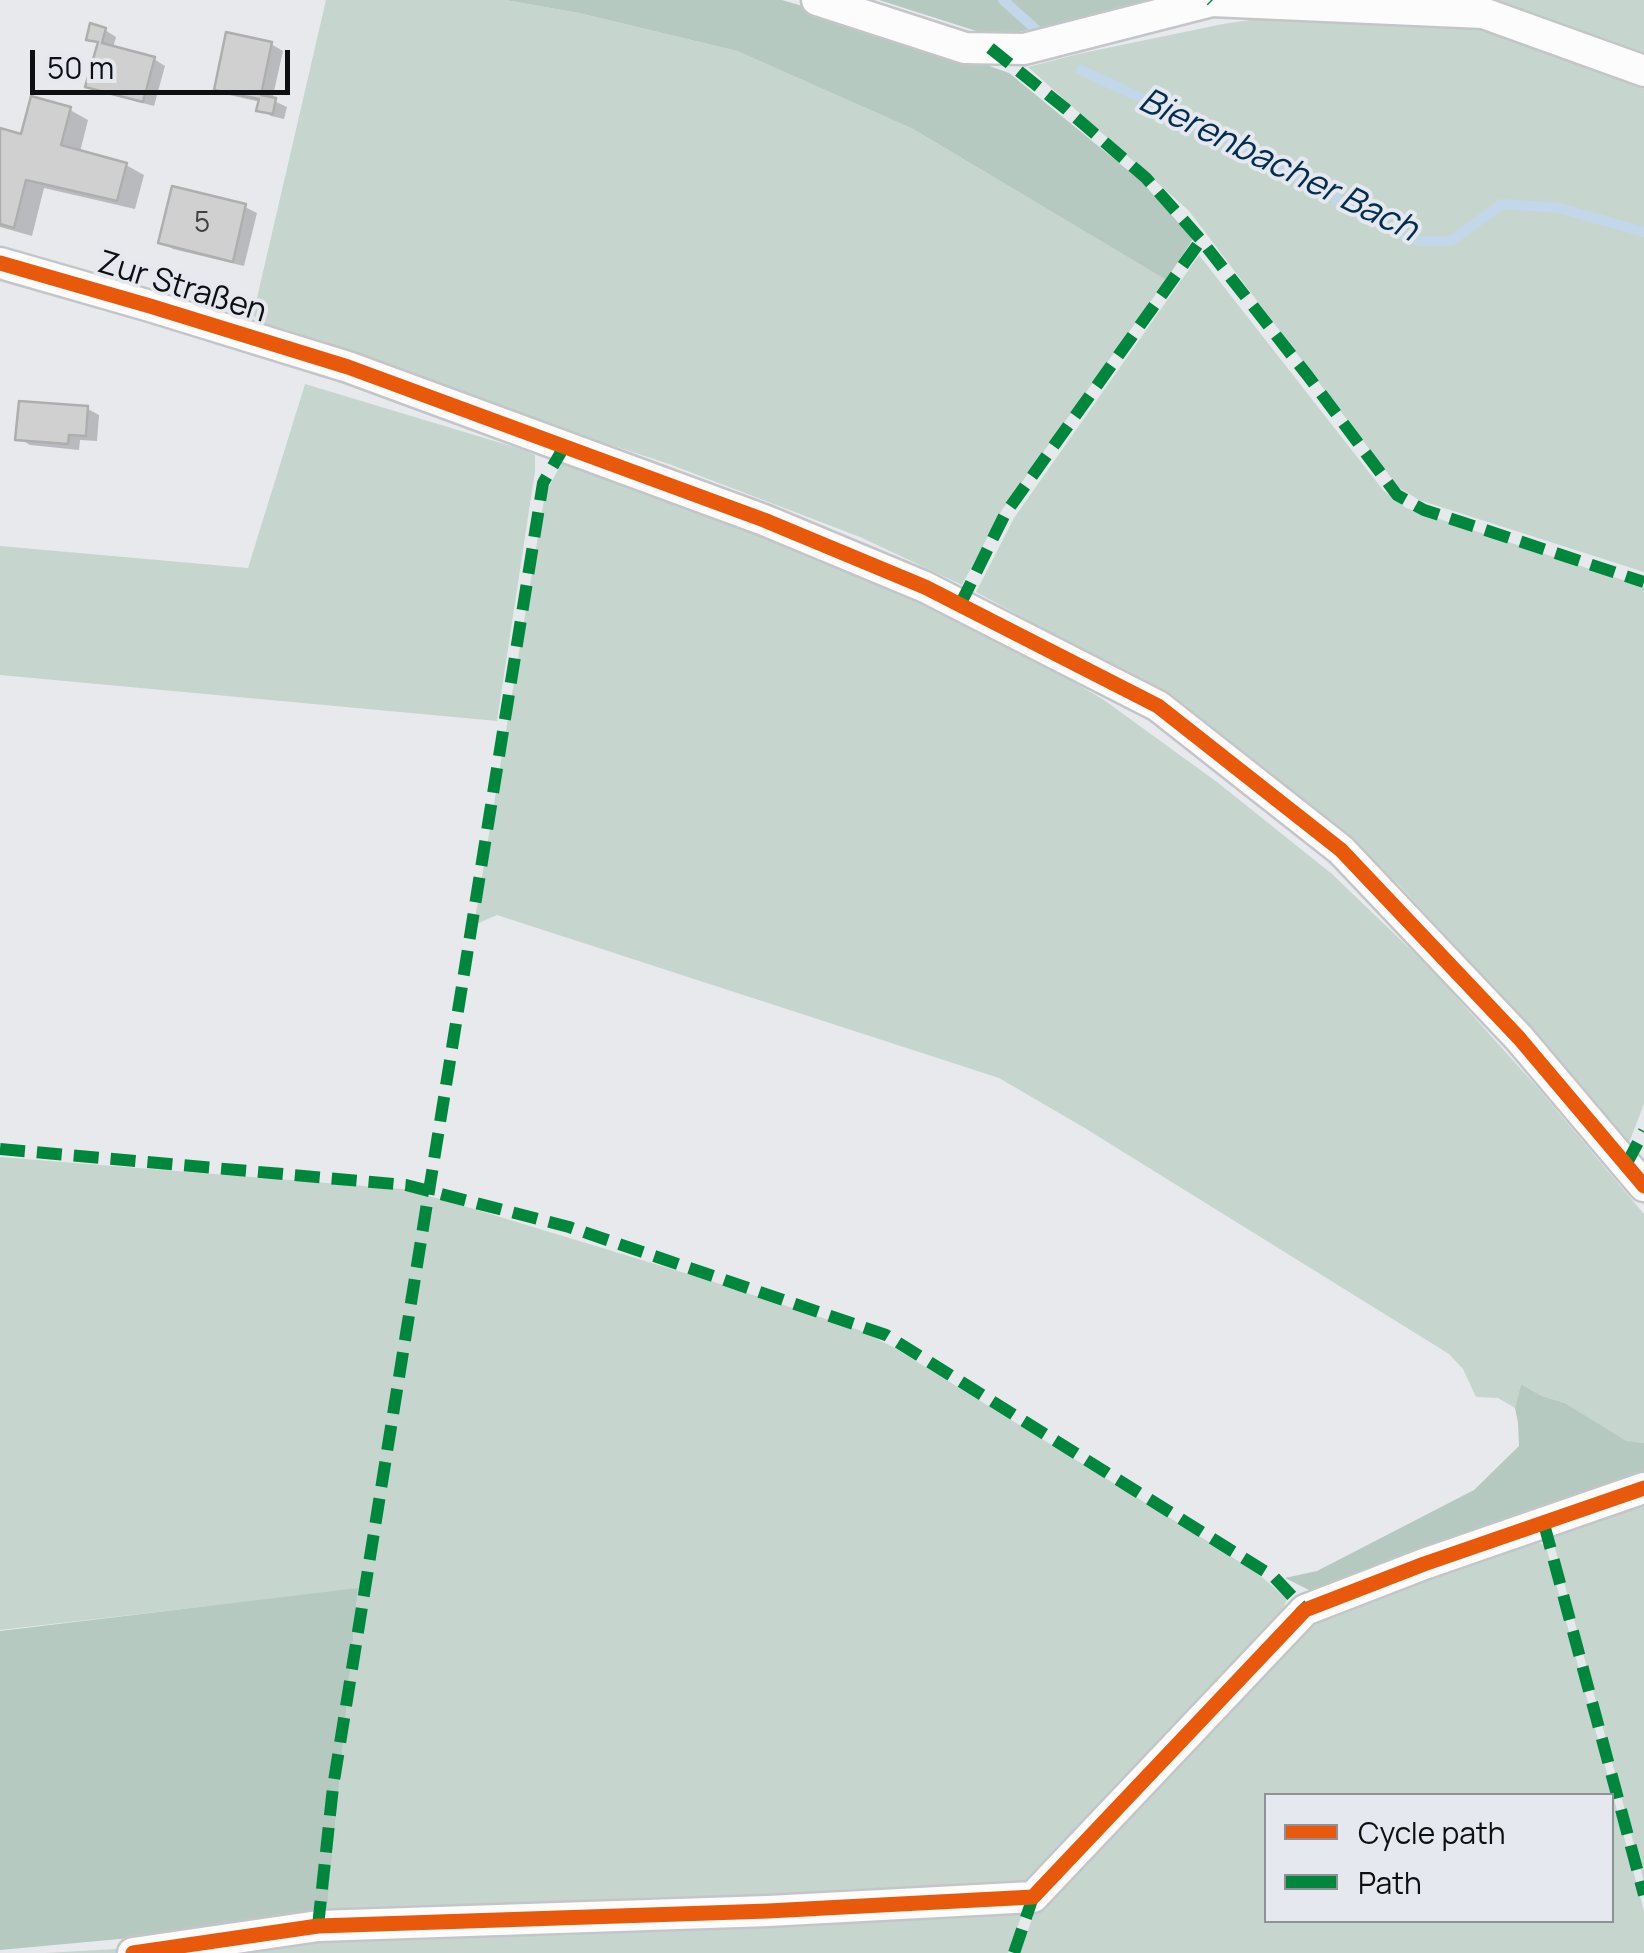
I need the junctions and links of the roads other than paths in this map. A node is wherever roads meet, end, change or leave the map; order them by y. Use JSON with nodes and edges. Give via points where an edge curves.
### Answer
{"nodes":[{"id":1,"x":818,"y":0,"type":"edge"},
{"id":2,"x":1212,"y":1,"type":"edge"},
{"id":3,"x":1644,"y":71,"type":"edge"},
{"id":4,"x":0,"y":264,"type":"edge"},
{"id":5,"x":1644,"y":1186,"type":"edge"},
{"id":6,"x":1644,"y":1488,"type":"edge"},
{"id":7,"x":133,"y":1953,"type":"edge"}],
"edges":[{"from":1,"to":2,"type":"street","via":[[965,48],[1024,49]]},
{"from":2,"to":3,"type":"street","via":[[1483,13]]},
{"from":4,"to":5,"type":"street","name":"Zur Straßen","via":[[348,367],[764,520],[926,587],[1158,706],[1341,850],[1519,1038]]},
{"from":6,"to":7,"type":"street","via":[[1305,1610],[1032,1897],[318,1926]]}]}
